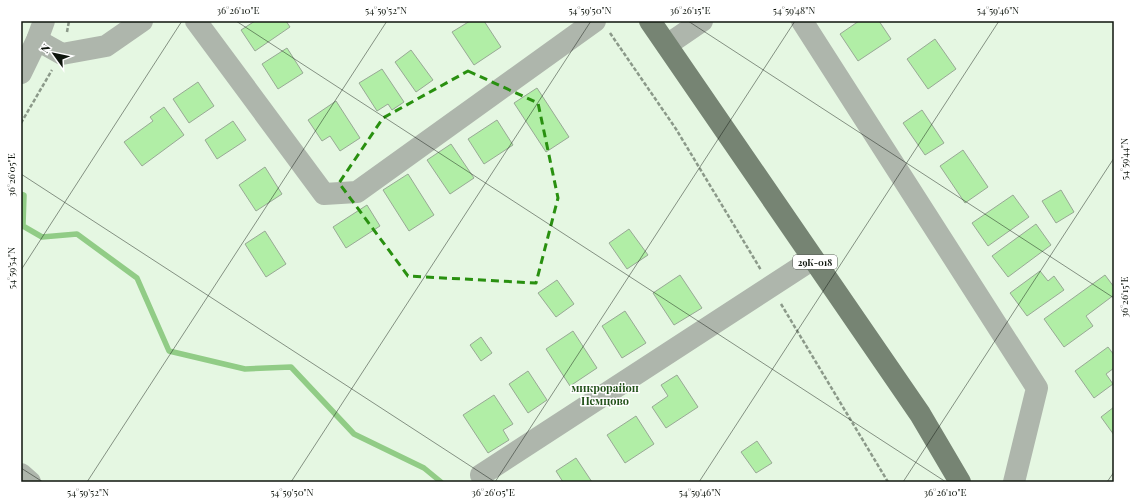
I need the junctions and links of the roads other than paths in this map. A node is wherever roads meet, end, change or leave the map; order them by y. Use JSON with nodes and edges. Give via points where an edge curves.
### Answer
{"nodes":[{"id":1,"x":142,"y":21,"type":"edge"},
{"id":2,"x":196,"y":21,"type":"edge"},
{"id":3,"x":650,"y":21,"type":"edge"},
{"id":4,"x":702,"y":21,"type":"edge"},
{"id":5,"x":802,"y":21,"type":"edge"},
{"id":6,"x":600,"y":24,"type":"edge"},
{"id":7,"x":40,"y":31,"type":"edge"},
{"id":8,"x":667,"y":45,"type":"junction"},
{"id":9,"x":21,"y":73,"type":"edge"},
{"id":10,"x":812,"y":258,"type":"junction"},
{"id":11,"x":21,"y":474,"type":"edge"},
{"id":12,"x":481,"y":476,"type":"dead end"},
{"id":13,"x":30,"y":482,"type":"edge"},
{"id":14,"x":960,"y":482,"type":"edge"},
{"id":15,"x":1014,"y":482,"type":"edge"}],
"edges":[{"from":1,"to":7,"type":"street","via":[[106,46],[62,54]]},
{"from":2,"to":6,"type":"street","via":[[324,194],[357,192]]},
{"from":3,"to":8,"type":"main road"},
{"from":4,"to":8,"type":"street"},
{"from":5,"to":15,"type":"street","via":[[1037,388]]},
{"from":7,"to":9,"type":"street"},
{"from":8,"to":10,"type":"main road","number":"29К-018"},
{"from":10,"to":12,"type":"street"},
{"from":10,"to":14,"type":"main road","number":"29К-018","via":[[920,414]]},
{"from":11,"to":13,"type":"street"}]}
